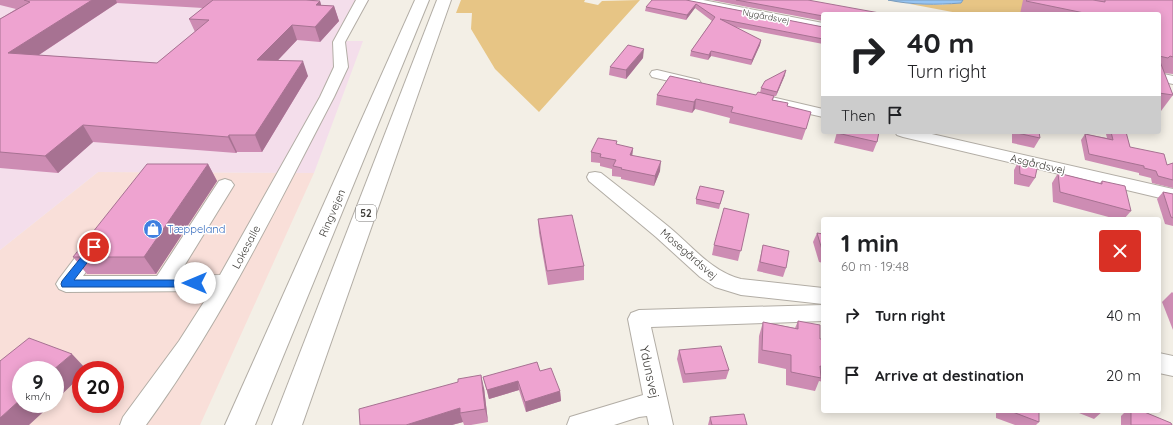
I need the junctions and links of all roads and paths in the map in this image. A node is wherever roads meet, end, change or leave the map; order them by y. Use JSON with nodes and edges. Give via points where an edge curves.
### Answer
{"nodes":[{"id":1,"x":362,"y":0,"type":"edge"},
{"id":2,"x":422,"y":0,"type":"edge"},
{"id":3,"x":444,"y":0,"type":"edge"},
{"id":4,"x":685,"y":0,"type":"edge"},
{"id":5,"x":821,"y":27,"type":"edge"},
{"id":6,"x":657,"y":74,"type":"dead end"},
{"id":7,"x":1161,"y":77,"type":"edge"},
{"id":8,"x":1173,"y":80,"type":"edge"},
{"id":9,"x":710,"y":87,"type":"edge"},
{"id":10,"x":748,"y":96,"type":"edge"},
{"id":11,"x":821,"y":113,"type":"edge"},
{"id":12,"x":912,"y":134,"type":"edge"},
{"id":13,"x":595,"y":177,"type":"dead end"},
{"id":14,"x":225,"y":185,"type":"dead end"},
{"id":15,"x":1173,"y":195,"type":"edge"},
{"id":16,"x":104,"y":235,"type":"edge"},
{"id":17,"x":227,"y":283,"type":"junction"},
{"id":18,"x":163,"y":284,"type":"junction"},
{"id":19,"x":821,"y":296,"type":"edge"},
{"id":20,"x":821,"y":313,"type":"edge"},
{"id":21,"x":1161,"y":363,"type":"edge"},
{"id":22,"x":1173,"y":366,"type":"edge"},
{"id":23,"x":659,"y":415,"type":"edge"},
{"id":24,"x":132,"y":425,"type":"edge"},
{"id":25,"x":240,"y":425,"type":"edge"},
{"id":26,"x":287,"y":425,"type":"edge"},
{"id":27,"x":579,"y":425,"type":"edge"}],
"edges":[{"from":1,"to":17,"type":"street","name":"Lokesalle","via":[[339,42],[341,67],[327,97]]},
{"from":2,"to":25,"type":"main road","name":"Ringvejen"},
{"from":3,"to":26,"type":"main road","number":"52"},
{"from":4,"to":5,"type":"street","name":"Nygårdsvej"},
{"from":6,"to":9,"type":"street"},
{"from":7,"to":8,"type":"street"},
{"from":10,"to":11,"type":"street"},
{"from":12,"to":15,"type":"street","name":"Asgårdsvej"},
{"from":13,"to":19,"type":"street","name":"Mosegårdsvej","via":[[722,282],[741,287]]},
{"from":14,"to":18,"type":"street"},
{"from":16,"to":18,"type":"street","via":[[66,284]]},
{"from":17,"to":18,"type":"street"},
{"from":17,"to":24,"type":"street","name":"Lokesalle","via":[[178,363]]},
{"from":20,"to":23,"type":"street","name":"Ydunsvej","via":[[639,320]]},
{"from":21,"to":22,"type":"street"},
{"from":23,"to":27,"type":"street","via":[[639,406]]}]}
